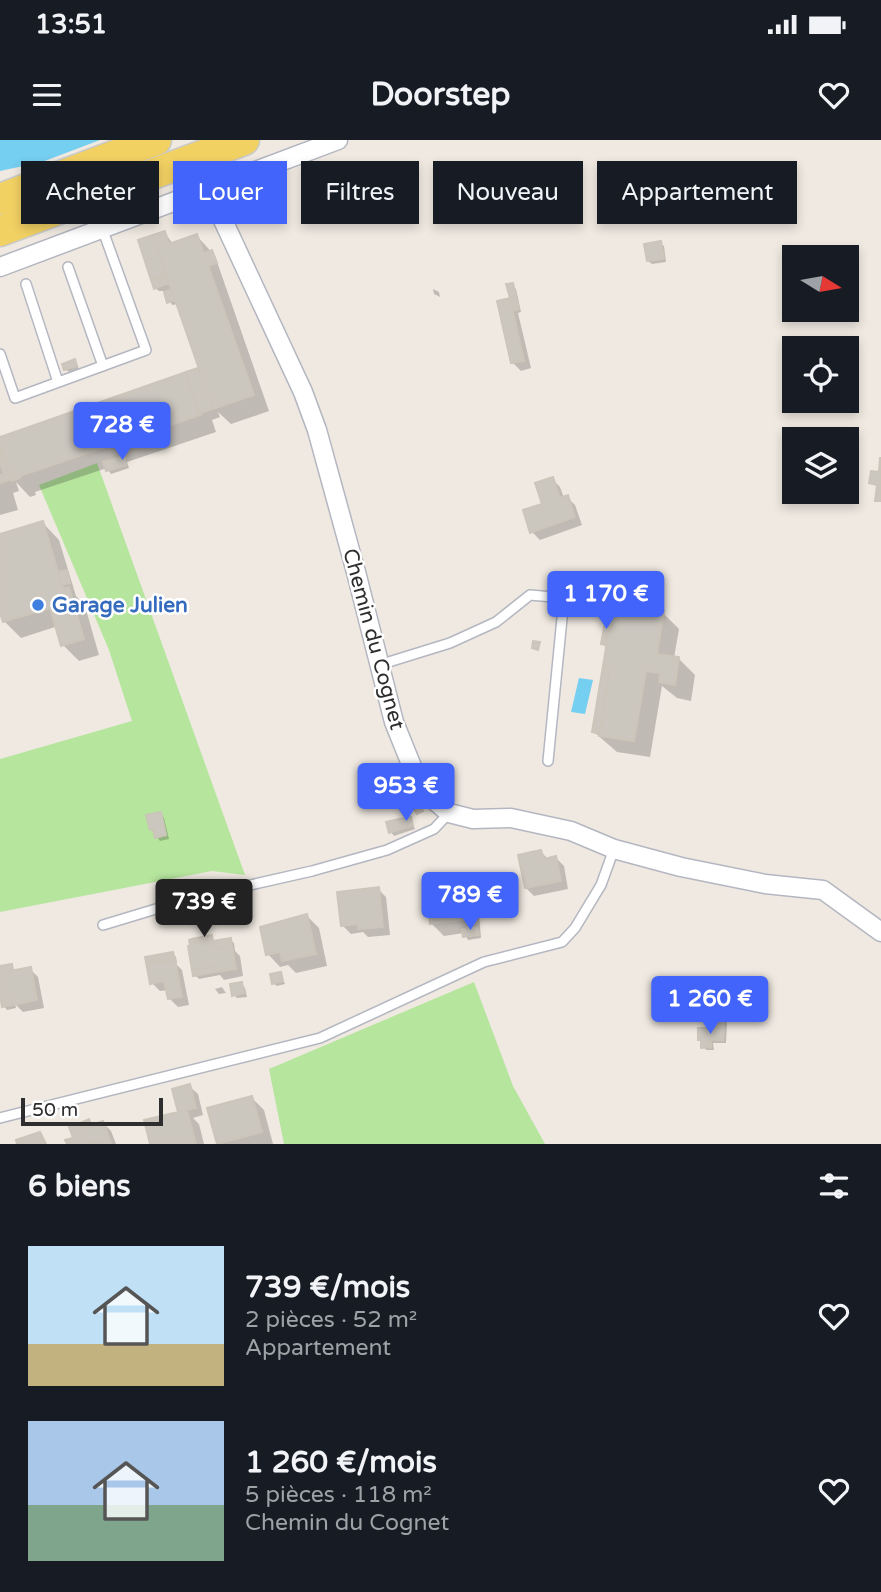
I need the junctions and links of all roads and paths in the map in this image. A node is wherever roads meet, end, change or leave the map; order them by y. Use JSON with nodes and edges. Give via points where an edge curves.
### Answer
{"nodes":[{"id":1,"x":156,"y":140,"type":"edge"},
{"id":2,"x":244,"y":140,"type":"edge"},
{"id":3,"x":338,"y":140,"type":"edge"},
{"id":4,"x":281,"y":161,"type":"edge"},
{"id":5,"x":0,"y":199,"type":"edge"},
{"id":6,"x":173,"y":201,"type":"edge"},
{"id":7,"x":225,"y":224,"type":"edge"},
{"id":8,"x":102,"y":228,"type":"junction"},
{"id":9,"x":0,"y":231,"type":"edge"},
{"id":10,"x":0,"y":267,"type":"edge"},
{"id":11,"x":68,"y":267,"type":"dead end"},
{"id":12,"x":26,"y":284,"type":"dead end"},
{"id":13,"x":0,"y":354,"type":"edge"},
{"id":14,"x":103,"y":366,"type":"junction"},
{"id":15,"x":58,"y":382,"type":"junction"},
{"id":16,"x":380,"y":665,"type":"junction"},
{"id":17,"x":548,"y":761,"type":"dead end"},
{"id":18,"x":449,"y":813,"type":"junction"},
{"id":19,"x":614,"y":849,"type":"junction"},
{"id":20,"x":103,"y":925,"type":"dead end"},
{"id":21,"x":881,"y":932,"type":"edge"},
{"id":22,"x":0,"y":1118,"type":"edge"}],
"edges":[{"from":1,"to":5,"type":"main road"},
{"from":2,"to":9,"type":"main road"},
{"from":3,"to":4,"type":"street"},
{"from":6,"to":8,"type":"street"},
{"from":7,"to":16,"type":"street","name":"Chemin du Cognet","via":[[317,430]]},
{"from":8,"to":10,"type":"street"},
{"from":8,"to":14,"type":"lane","via":[[146,350]]},
{"from":11,"to":14,"type":"lane"},
{"from":12,"to":15,"type":"lane"},
{"from":13,"to":15,"type":"lane","via":[[15,398]]},
{"from":14,"to":15,"type":"lane"},
{"from":16,"to":17,"type":"lane","via":[[450,643],[496,622],[530,595],[564,598]]},
{"from":16,"to":18,"type":"street","name":"Chemin du Cognet","via":[[394,722],[415,774]]},
{"from":18,"to":19,"type":"street","via":[[473,819],[511,818],[571,831]]},
{"from":18,"to":20,"type":"lane","via":[[434,829],[387,850]]},
{"from":19,"to":21,"type":"street","via":[[681,867],[823,890]]},
{"from":19,"to":22,"type":"lane","via":[[601,885],[562,942],[484,962],[320,1038]]}]}
